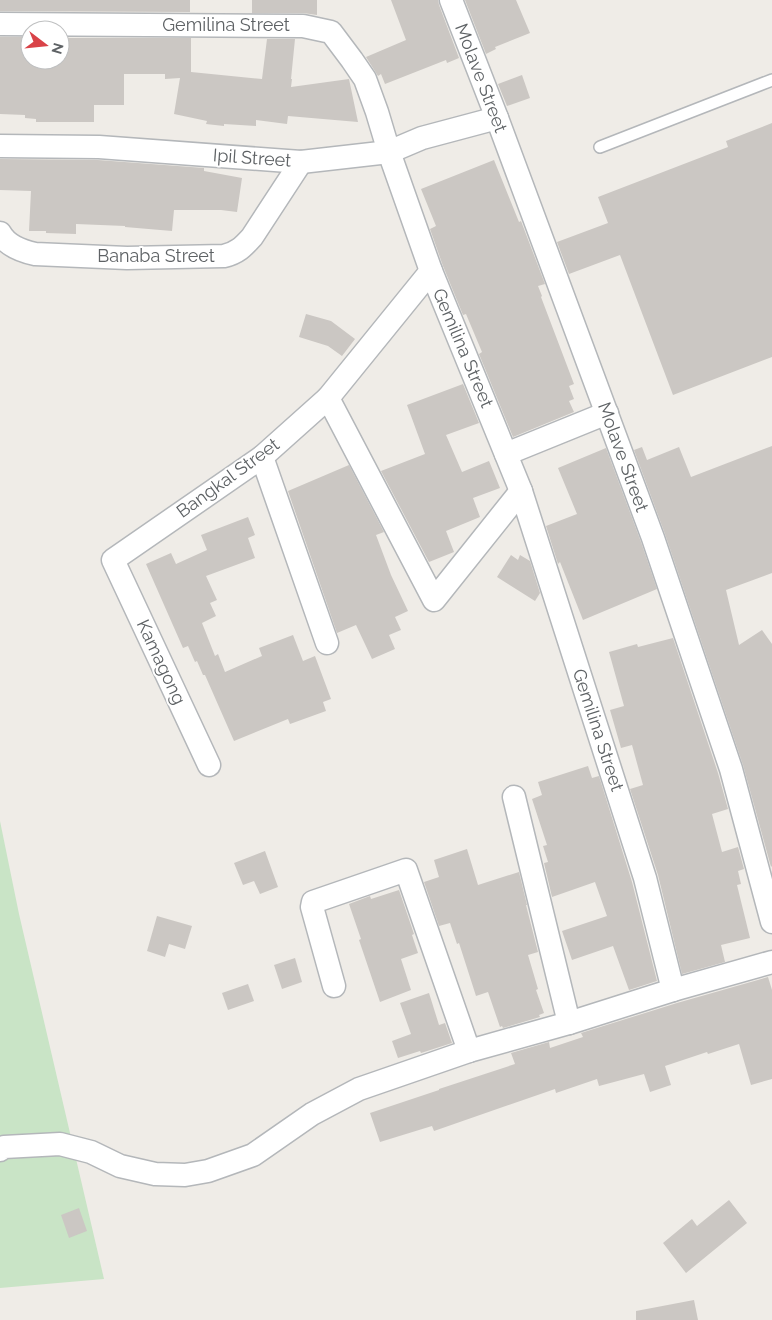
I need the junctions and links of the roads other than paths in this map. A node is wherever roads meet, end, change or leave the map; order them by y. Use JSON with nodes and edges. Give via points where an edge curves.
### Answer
{"nodes":[{"id":1,"x":451,"y":0,"type":"edge"},
{"id":2,"x":0,"y":24,"type":"edge"},
{"id":3,"x":772,"y":80,"type":"edge"},
{"id":4,"x":498,"y":118,"type":"junction"},
{"id":5,"x":0,"y":146,"type":"edge"},
{"id":6,"x":600,"y":147,"type":"dead end"},
{"id":7,"x":388,"y":152,"type":"junction"},
{"id":8,"x":301,"y":162,"type":"junction"},
{"id":9,"x":0,"y":233,"type":"edge"},
{"id":10,"x":431,"y":271,"type":"junction"},
{"id":11,"x":328,"y":398,"type":"junction"},
{"id":12,"x":607,"y":413,"type":"junction"},
{"id":13,"x":506,"y":454,"type":"junction"},
{"id":14,"x":262,"y":458,"type":"junction"},
{"id":15,"x":521,"y":491,"type":"junction"},
{"id":16,"x":113,"y":560,"type":"joint"},
{"id":17,"x":327,"y":643,"type":"dead end"},
{"id":18,"x":209,"y":765,"type":"dead end"},
{"id":19,"x":514,"y":797,"type":"dead end"},
{"id":20,"x":772,"y":922,"type":"edge"},
{"id":21,"x":772,"y":962,"type":"edge"},
{"id":22,"x":334,"y":986,"type":"dead end"},
{"id":23,"x":674,"y":990,"type":"junction"},
{"id":24,"x":569,"y":1023,"type":"junction"},
{"id":25,"x":469,"y":1051,"type":"junction"},
{"id":26,"x":0,"y":1150,"type":"edge"}],
"edges":[{"from":1,"to":4,"type":"street","name":"Molave Street"},
{"from":2,"to":7,"type":"street","name":"Gemilina Street","via":[[302,26],[330,32],[365,79]]},
{"from":3,"to":6,"type":"lane"},
{"from":4,"to":7,"type":"street","name":"Ipil Street","via":[[422,138]]},
{"from":4,"to":12,"type":"street","name":"Molave Street"},
{"from":5,"to":8,"type":"street","name":"Ipil Street","via":[[99,147]]},
{"from":7,"to":8,"type":"street","name":"Ipil Street"},
{"from":7,"to":10,"type":"street","name":"Gemilina Street"},
{"from":8,"to":9,"type":"street","name":"Banaba Street","via":[[243,247],[224,256],[127,258],[35,254],[9,244]]},
{"from":10,"to":11,"type":"street","name":"Bangkal Street"},
{"from":10,"to":13,"type":"street","name":"Gemilina Street"},
{"from":11,"to":14,"type":"street","name":"Bangkal Street"},
{"from":11,"to":15,"type":"street","via":[[434,600]]},
{"from":12,"to":13,"type":"street"},
{"from":12,"to":20,"type":"street","name":"Molave Street","via":[[731,769]]},
{"from":13,"to":15,"type":"street","name":"Gemilina Street"},
{"from":14,"to":16,"type":"street","name":"Bangkal Street"},
{"from":14,"to":17,"type":"street"},
{"from":15,"to":23,"type":"street","name":"Gemilina Street","via":[[645,878]]},
{"from":16,"to":18,"type":"street","name":"Kamagong"},
{"from":19,"to":24,"type":"street"},
{"from":21,"to":23,"type":"street"},
{"from":22,"to":25,"type":"street","via":[[313,902],[406,870]]},
{"from":23,"to":24,"type":"street"},
{"from":24,"to":25,"type":"street"},
{"from":25,"to":26,"type":"street","via":[[359,1090],[312,1114],[253,1155],[208,1172],[155,1174],[120,1166],[91,1152],[60,1144],[4,1147]]}]}
